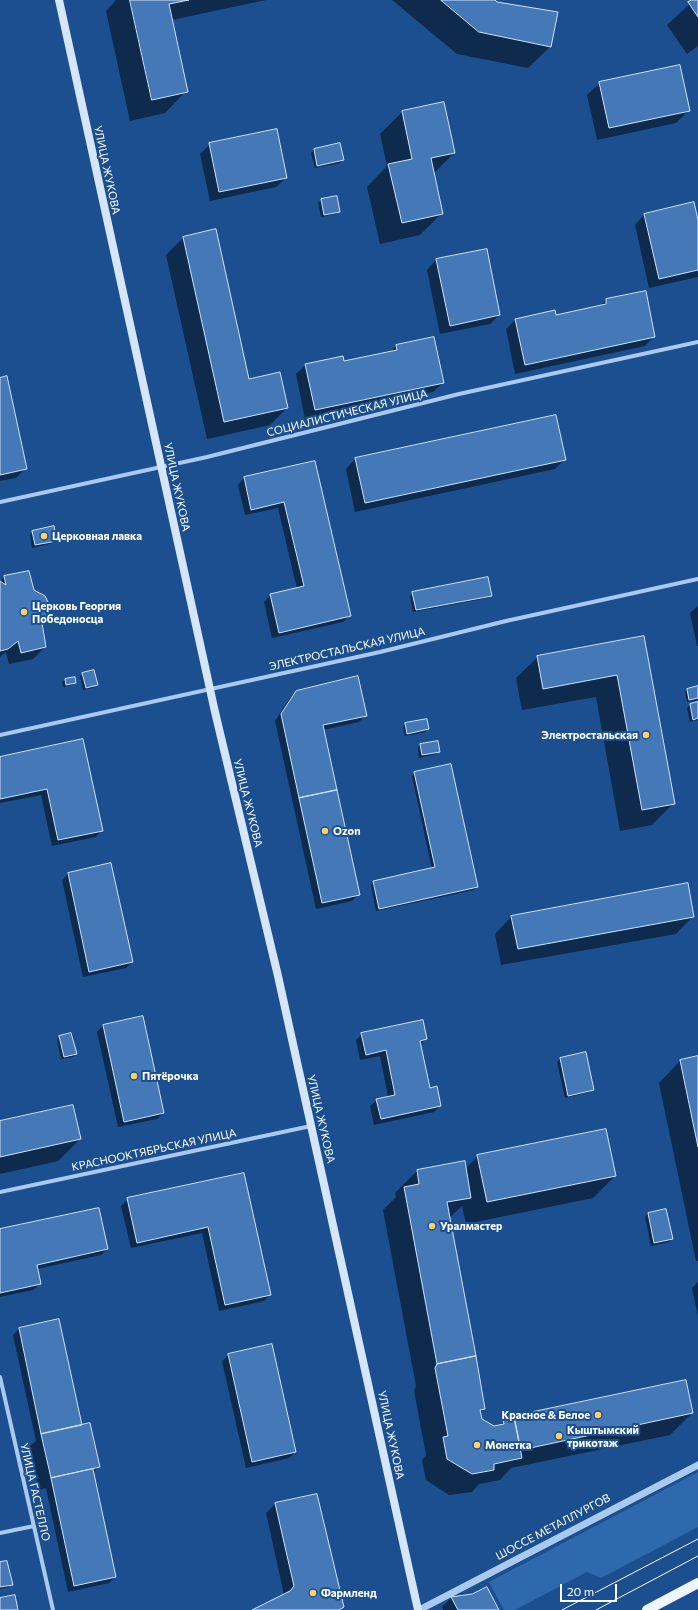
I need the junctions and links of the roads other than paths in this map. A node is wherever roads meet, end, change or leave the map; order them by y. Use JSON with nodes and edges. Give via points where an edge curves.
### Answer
{"nodes":[{"id":1,"x":59,"y":0,"type":"edge"},
{"id":2,"x":698,"y":342,"type":"edge"},
{"id":3,"x":161,"y":467,"type":"junction"},
{"id":4,"x":0,"y":502,"type":"edge"},
{"id":5,"x":698,"y":579,"type":"edge"},
{"id":6,"x":210,"y":689,"type":"junction"},
{"id":7,"x":0,"y":735,"type":"edge"},
{"id":8,"x":311,"y":1126,"type":"junction"},
{"id":9,"x":0,"y":1192,"type":"edge"},
{"id":10,"x":0,"y":1377,"type":"edge"},
{"id":11,"x":698,"y":1465,"type":"edge"},
{"id":12,"x":34,"y":1526,"type":"junction"},
{"id":13,"x":0,"y":1533,"type":"edge"},
{"id":14,"x":698,"y":1583,"type":"edge"},
{"id":15,"x":53,"y":1610,"type":"edge"},
{"id":16,"x":419,"y":1610,"type":"edge"},
{"id":17,"x":646,"y":1610,"type":"edge"}],
"edges":[{"from":1,"to":3,"type":"main road","name":"УЛИЦА ЖУКОВА"},
{"from":2,"to":3,"type":"street","name":"СОЦИАЛИСТИЧЕСКАЯ УЛИЦА","via":[[459,394]]},
{"from":3,"to":4,"type":"street","name":"СОЦИАЛИСТИЧЕСКАЯ УЛИЦА"},
{"from":3,"to":6,"type":"main road","name":"УЛИЦА ЖУКОВА"},
{"from":5,"to":6,"type":"street","name":"ЭЛЕКТРОСТАЛЬСКАЯ УЛИЦА"},
{"from":6,"to":7,"type":"street","name":"ЭЛЕКТРОСТАЛЬСКАЯ УЛИЦА"},
{"from":6,"to":8,"type":"main road","name":"УЛИЦА ЖУКОВА"},
{"from":8,"to":9,"type":"street","name":"КРАСНООКТЯБРЬСКАЯ УЛИЦА"},
{"from":8,"to":16,"type":"main road","name":"УЛИЦА ЖУКОВА"},
{"from":10,"to":12,"type":"street","name":"УЛИЦА ГАСТЕЛЛО"},
{"from":11,"to":16,"type":"street","name":"ШОССЕ МЕТАЛЛУРГОВ"},
{"from":12,"to":13,"type":"street"},
{"from":12,"to":15,"type":"street","name":"УЛИЦА ГАСТЕЛЛО"},
{"from":14,"to":17,"type":"main road"}]}
